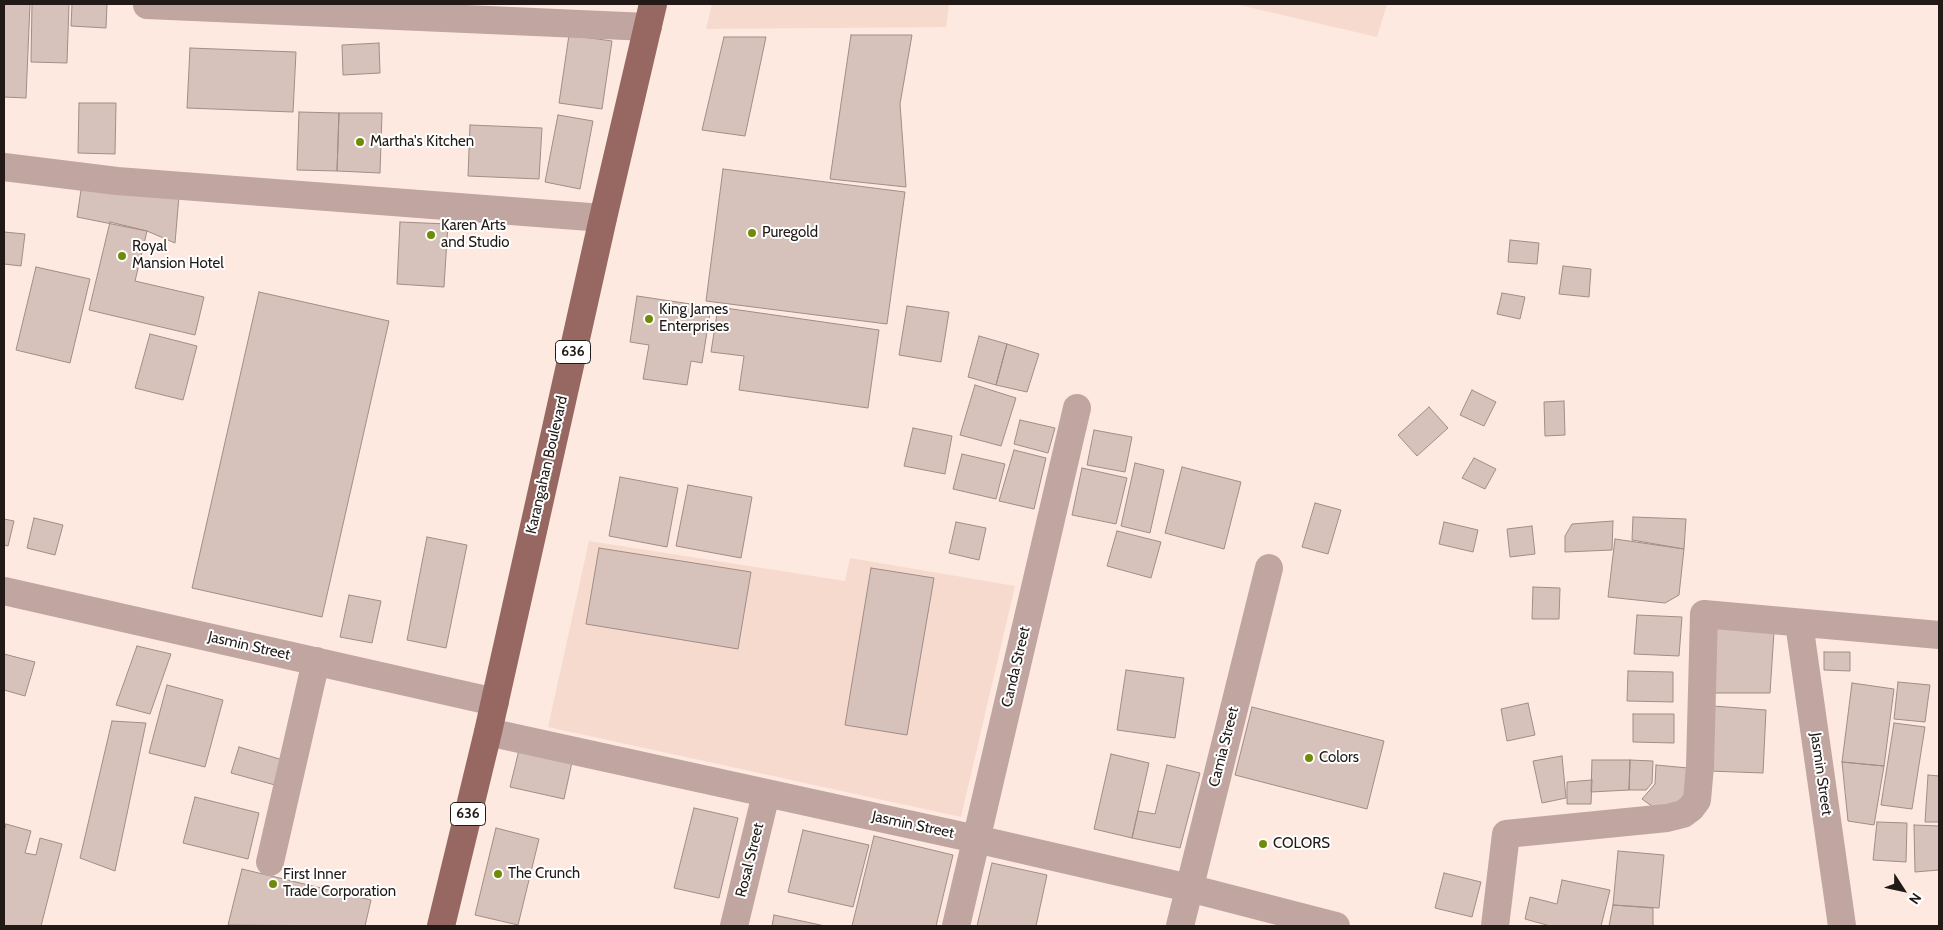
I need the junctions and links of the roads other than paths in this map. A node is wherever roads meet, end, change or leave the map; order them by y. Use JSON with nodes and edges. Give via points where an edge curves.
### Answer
{"nodes":[{"id":1,"x":147,"y":4,"type":"edge"},
{"id":2,"x":650,"y":15,"type":"edge"},
{"id":3,"x":4,"y":167,"type":"edge"},
{"id":4,"x":603,"y":218,"type":"junction"},
{"id":5,"x":1077,"y":408,"type":"dead end"},
{"id":6,"x":1269,"y":568,"type":"dead end"},
{"id":7,"x":4,"y":591,"type":"edge"},
{"id":8,"x":1799,"y":623,"type":"junction"},
{"id":9,"x":1939,"y":629,"type":"edge"},
{"id":10,"x":316,"y":661,"type":"junction"},
{"id":11,"x":495,"y":702,"type":"junction"},
{"id":12,"x":488,"y":732,"type":"junction"},
{"id":13,"x":766,"y":794,"type":"junction"},
{"id":14,"x":976,"y":839,"type":"junction"},
{"id":15,"x":270,"y":862,"type":"dead end"},
{"id":16,"x":1189,"y":888,"type":"junction"},
{"id":17,"x":441,"y":926,"type":"edge"},
{"id":18,"x":734,"y":926,"type":"edge"},
{"id":19,"x":956,"y":926,"type":"edge"},
{"id":20,"x":1180,"y":926,"type":"edge"},
{"id":21,"x":1336,"y":926,"type":"edge"},
{"id":22,"x":1495,"y":926,"type":"edge"},
{"id":23,"x":1842,"y":926,"type":"edge"}],
"edges":[{"from":1,"to":2,"type":"street"},
{"from":2,"to":4,"type":"main road","name":"Karangahan Boulevard","number":"636"},
{"from":3,"to":4,"type":"street","via":[[117,181]]},
{"from":4,"to":11,"type":"main road","name":"Karangahan Boulevard","number":"636"},
{"from":5,"to":14,"type":"street","name":"Canda Street"},
{"from":6,"to":16,"type":"street","name":"Camia Street"},
{"from":7,"to":10,"type":"street","name":"Jasmin Street"},
{"from":8,"to":9,"type":"street"},
{"from":8,"to":22,"type":"street","via":[[1704,614],[1700,766],[1697,800],[1692,808],[1668,818],[1506,834]]},
{"from":8,"to":23,"type":"street","name":"Jasmin Street"},
{"from":10,"to":11,"type":"street","name":"Jasmin Street"},
{"from":10,"to":15,"type":"street"},
{"from":11,"to":12,"type":"main road","name":"Karangahan Boulevard","number":"636"},
{"from":12,"to":13,"type":"street","name":"Jasmin Street"},
{"from":12,"to":17,"type":"main road","name":"Karangahan Boulevard","number":"636"},
{"from":13,"to":14,"type":"street","name":"Jasmin Street"},
{"from":13,"to":18,"type":"street","name":"Rosal Street"},
{"from":14,"to":16,"type":"street","name":"Jasmin Street"},
{"from":14,"to":19,"type":"street","name":"Canda Street"},
{"from":16,"to":20,"type":"street","name":"Camia Street"},
{"from":16,"to":21,"type":"street","name":"Jasmin Street"}]}
